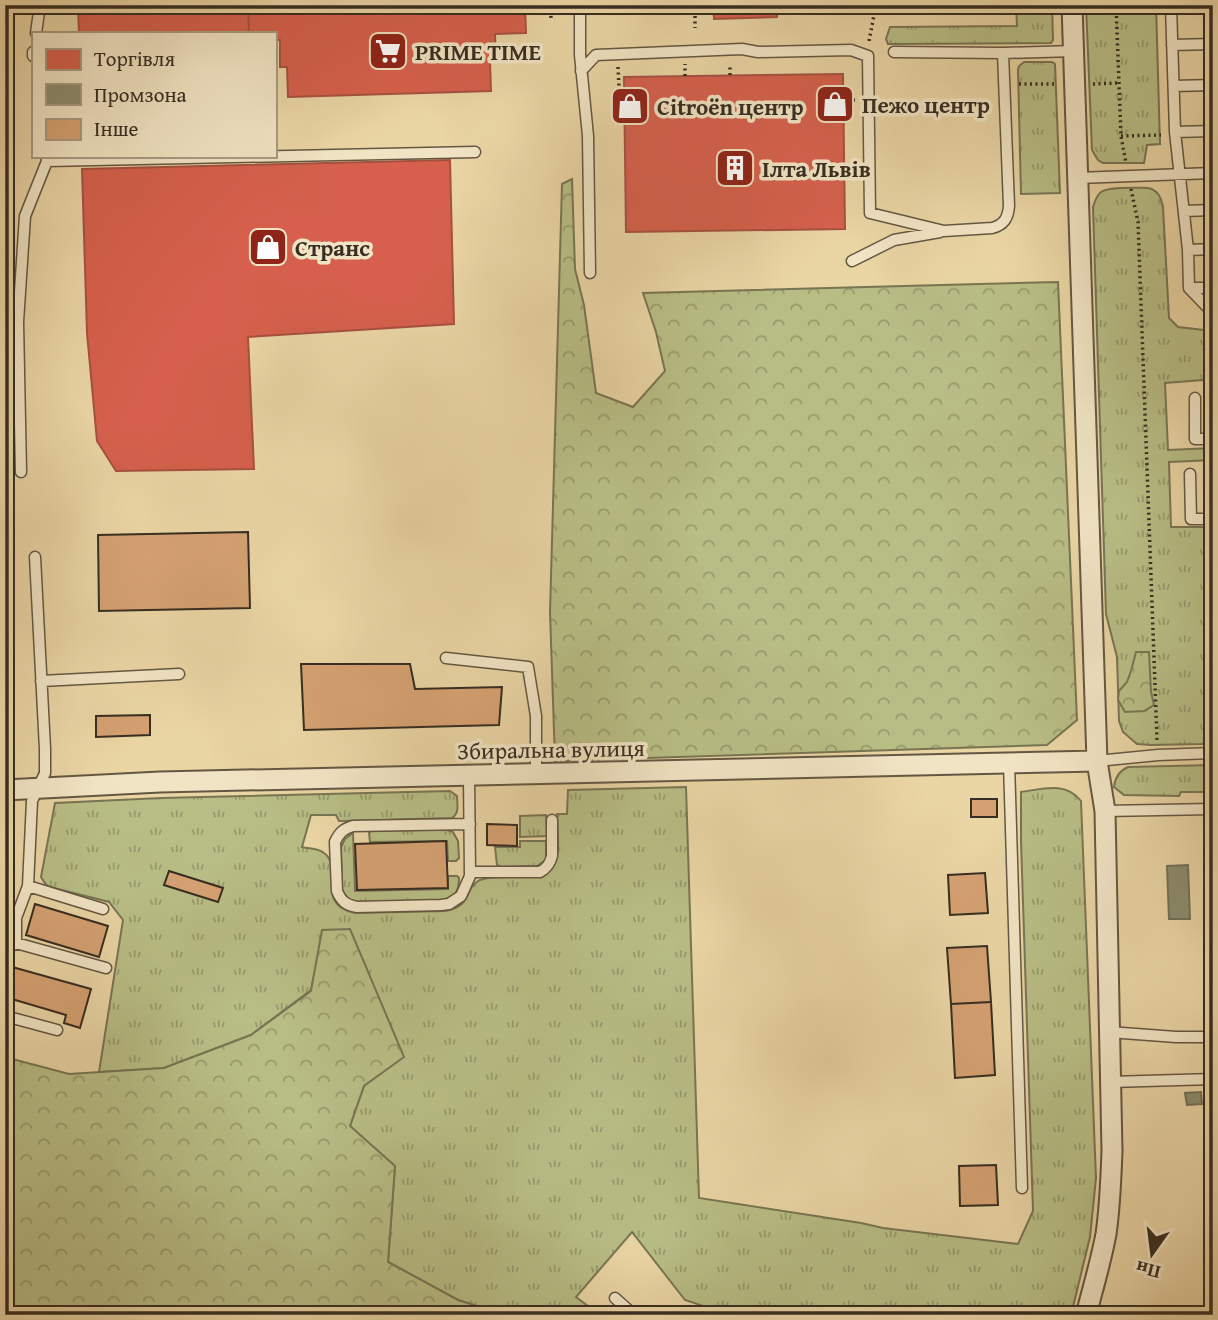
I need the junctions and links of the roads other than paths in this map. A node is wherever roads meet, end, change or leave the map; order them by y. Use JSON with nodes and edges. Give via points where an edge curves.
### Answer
{"nodes":[{"id":1,"x":40,"y":5,"type":"edge"},
{"id":2,"x":580,"y":5,"type":"edge"},
{"id":3,"x":1072,"y":5,"type":"edge"},
{"id":4,"x":1185,"y":5,"type":"edge"},
{"id":5,"x":36,"y":32,"type":"edge"},
{"id":6,"x":1213,"y":44,"type":"edge"},
{"id":7,"x":1172,"y":45,"type":"junction"},
{"id":8,"x":1074,"y":51,"type":"junction"},
{"id":9,"x":894,"y":52,"type":"dead end"},
{"id":10,"x":1003,"y":53,"type":"junction"},
{"id":11,"x":581,"y":71,"type":"junction"},
{"id":12,"x":1213,"y":85,"type":"edge"},
{"id":13,"x":1174,"y":86,"type":"junction"},
{"id":14,"x":1213,"y":131,"type":"edge"},
{"id":15,"x":1175,"y":132,"type":"junction"},
{"id":16,"x":475,"y":152,"type":"dead end"},
{"id":17,"x":276,"y":155,"type":"edge"},
{"id":18,"x":46,"y":158,"type":"edge"},
{"id":19,"x":1213,"y":173,"type":"edge"},
{"id":20,"x":1180,"y":174,"type":"junction"},
{"id":21,"x":1077,"y":178,"type":"junction"},
{"id":22,"x":1213,"y":210,"type":"edge"},
{"id":23,"x":1184,"y":211,"type":"junction"},
{"id":24,"x":944,"y":231,"type":"junction"},
{"id":25,"x":1213,"y":249,"type":"edge"},
{"id":26,"x":1188,"y":250,"type":"junction"},
{"id":27,"x":852,"y":261,"type":"dead end"},
{"id":28,"x":590,"y":273,"type":"dead end"},
{"id":29,"x":1189,"y":288,"type":"junction"},
{"id":30,"x":1213,"y":288,"type":"edge"},
{"id":31,"x":1213,"y":313,"type":"edge"},
{"id":32,"x":1195,"y":398,"type":"dead end"},
{"id":33,"x":1213,"y":439,"type":"edge"},
{"id":34,"x":21,"y":472,"type":"dead end"},
{"id":35,"x":1190,"y":474,"type":"dead end"},
{"id":36,"x":1213,"y":519,"type":"edge"},
{"id":37,"x":36,"y":557,"type":"dead end"},
{"id":38,"x":446,"y":658,"type":"dead end"},
{"id":39,"x":179,"y":674,"type":"dead end"},
{"id":40,"x":41,"y":681,"type":"junction"},
{"id":41,"x":1213,"y":753,"type":"edge"},
{"id":42,"x":1097,"y":761,"type":"junction"},
{"id":43,"x":1009,"y":763,"type":"junction"},
{"id":44,"x":536,"y":774,"type":"junction"},
{"id":45,"x":469,"y":775,"type":"junction"},
{"id":46,"x":38,"y":788,"type":"junction"},
{"id":47,"x":5,"y":790,"type":"edge"},
{"id":48,"x":1213,"y":809,"type":"edge"},
{"id":49,"x":1105,"y":811,"type":"junction"},
{"id":50,"x":552,"y":820,"type":"dead end"},
{"id":51,"x":470,"y":824,"type":"junction"},
{"id":52,"x":470,"y":872,"type":"junction"},
{"id":53,"x":28,"y":886,"type":"junction"},
{"id":54,"x":103,"y":909,"type":"dead end"},
{"id":55,"x":16,"y":943,"type":"junction"},
{"id":56,"x":5,"y":950,"type":"edge"},
{"id":57,"x":106,"y":968,"type":"dead end"},
{"id":58,"x":5,"y":1016,"type":"edge"},
{"id":59,"x":57,"y":1030,"type":"dead end"},
{"id":60,"x":1108,"y":1032,"type":"junction"},
{"id":61,"x":1213,"y":1037,"type":"edge"},
{"id":62,"x":1213,"y":1079,"type":"edge"},
{"id":63,"x":1110,"y":1082,"type":"junction"},
{"id":64,"x":1022,"y":1188,"type":"dead end"},
{"id":65,"x":615,"y":1298,"type":"dead end"},
{"id":66,"x":634,"y":1315,"type":"edge"},
{"id":67,"x":1086,"y":1315,"type":"edge"}],
"edges":[{"from":1,"to":5,"type":"lane"},
{"from":2,"to":11,"type":"lane"},
{"from":3,"to":8,"type":"street"},
{"from":4,"to":7,"type":"lane","via":[[1171,6]]},
{"from":6,"to":7,"type":"lane"},
{"from":7,"to":13,"type":"lane"},
{"from":8,"to":10,"type":"lane"},
{"from":8,"to":21,"type":"street"},
{"from":9,"to":10,"type":"lane"},
{"from":10,"to":24,"type":"lane","via":[[1009,214],[992,228]]},
{"from":11,"to":24,"type":"lane","via":[[596,55],[742,49],[851,50],[867,56],[870,213]]},
{"from":11,"to":28,"type":"lane","via":[[588,136]]},
{"from":12,"to":13,"type":"lane"},
{"from":13,"to":15,"type":"lane"},
{"from":14,"to":15,"type":"lane"},
{"from":15,"to":20,"type":"lane"},
{"from":16,"to":17,"type":"lane"},
{"from":18,"to":34,"type":"lane","via":[[24,216],[18,322]]},
{"from":19,"to":20,"type":"lane"},
{"from":20,"to":21,"type":"lane"},
{"from":20,"to":23,"type":"lane"},
{"from":21,"to":42,"type":"street"},
{"from":22,"to":23,"type":"lane"},
{"from":23,"to":26,"type":"lane"},
{"from":24,"to":27,"type":"lane","via":[[894,240]]},
{"from":25,"to":26,"type":"lane"},
{"from":26,"to":29,"type":"lane"},
{"from":29,"to":30,"type":"lane"},
{"from":29,"to":31,"type":"lane"},
{"from":32,"to":33,"type":"lane","via":[[1195,439]]},
{"from":35,"to":36,"type":"lane","via":[[1191,519]]},
{"from":37,"to":40,"type":"lane"},
{"from":38,"to":44,"type":"lane","via":[[528,667],[536,716]]},
{"from":39,"to":40,"type":"lane"},
{"from":40,"to":46,"type":"lane","via":[[46,749],[45,773]]},
{"from":41,"to":42,"type":"lane"},
{"from":42,"to":43,"type":"street","name":"Збиральна вулиця"},
{"from":42,"to":49,"type":"street"},
{"from":43,"to":44,"type":"street","name":"Збиральна вулиця"},
{"from":43,"to":64,"type":"lane"},
{"from":44,"to":45,"type":"street","name":"Збиральна вулиця"},
{"from":45,"to":46,"type":"street","name":"Збиральна вулиця"},
{"from":45,"to":51,"type":"lane"},
{"from":46,"to":47,"type":"street","name":"Збиральна вулиця"},
{"from":46,"to":53,"type":"lane","via":[[32,802]]},
{"from":48,"to":49,"type":"lane"},
{"from":49,"to":60,"type":"street"},
{"from":50,"to":52,"type":"lane","via":[[551,861],[540,872]]},
{"from":51,"to":52,"type":"lane"},
{"from":51,"to":52,"type":"lane","via":[[353,826],[344,829],[335,842],[337,891],[350,906],[449,904],[461,896]]},
{"from":53,"to":54,"type":"lane"},
{"from":53,"to":55,"type":"lane","via":[[16,918]]},
{"from":55,"to":56,"type":"lane"},
{"from":55,"to":57,"type":"lane"},
{"from":58,"to":59,"type":"lane"},
{"from":60,"to":61,"type":"lane"},
{"from":60,"to":63,"type":"street"},
{"from":62,"to":63,"type":"lane"},
{"from":63,"to":67,"type":"street","via":[[1109,1208]]},
{"from":65,"to":66,"type":"lane"}]}
